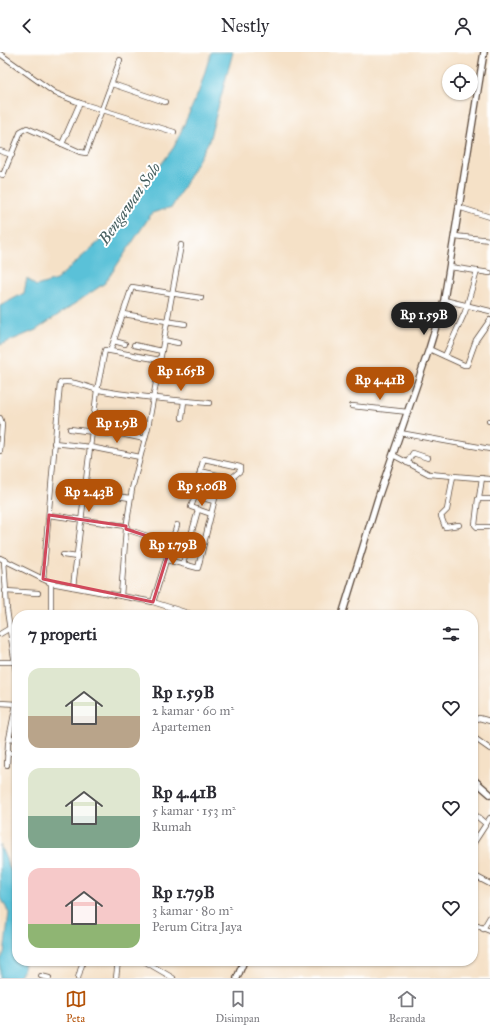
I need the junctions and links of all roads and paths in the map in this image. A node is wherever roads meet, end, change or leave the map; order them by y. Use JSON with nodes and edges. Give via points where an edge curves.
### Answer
{"nodes":[{"id":1,"x":484,"y":52,"type":"edge"},
{"id":2,"x":0,"y":54,"type":"edge"},
{"id":3,"x":120,"y":60,"type":"dead end"},
{"id":4,"x":112,"y":84,"type":"junction"},
{"id":5,"x":165,"y":102,"type":"dead end"},
{"id":6,"x":80,"y":103,"type":"junction"},
{"id":7,"x":103,"y":110,"type":"junction"},
{"id":8,"x":174,"y":132,"type":"dead end"},
{"id":9,"x":62,"y":144,"type":"junction"},
{"id":10,"x":0,"y":151,"type":"edge"},
{"id":11,"x":12,"y":155,"type":"junction"},
{"id":12,"x":0,"y":174,"type":"edge"},
{"id":13,"x":458,"y":207,"type":"junction"},
{"id":14,"x":490,"y":217,"type":"edge"},
{"id":15,"x":455,"y":236,"type":"junction"},
{"id":16,"x":490,"y":240,"type":"edge"},
{"id":17,"x":181,"y":244,"type":"dead end"},
{"id":18,"x":450,"y":267,"type":"junction"},
{"id":19,"x":477,"y":271,"type":"junction"},
{"id":20,"x":490,"y":273,"type":"edge"},
{"id":21,"x":172,"y":294,"type":"junction"},
{"id":22,"x":201,"y":298,"type":"dead end"},
{"id":23,"x":444,"y":300,"type":"junction"},
{"id":24,"x":468,"y":304,"type":"junction"},
{"id":25,"x":490,"y":310,"type":"edge"},
{"id":26,"x":123,"y":314,"type":"junction"},
{"id":27,"x":490,"y":320,"type":"edge"},
{"id":28,"x":167,"y":321,"type":"junction"},
{"id":29,"x":185,"y":324,"type":"dead end"},
{"id":30,"x":164,"y":340,"type":"junction"},
{"id":31,"x":114,"y":341,"type":"junction"},
{"id":32,"x":178,"y":343,"type":"dead end"},
{"id":33,"x":124,"y":344,"type":"dead end"},
{"id":34,"x":134,"y":345,"type":"dead end"},
{"id":35,"x":111,"y":349,"type":"junction"},
{"id":36,"x":429,"y":349,"type":"junction"},
{"id":37,"x":162,"y":351,"type":"junction"},
{"id":38,"x":445,"y":356,"type":"junction"},
{"id":39,"x":160,"y":360,"type":"junction"},
{"id":40,"x":97,"y":390,"type":"junction"},
{"id":41,"x":153,"y":398,"type":"junction"},
{"id":42,"x":184,"y":401,"type":"junction"},
{"id":43,"x":209,"y":403,"type":"dead end"},
{"id":44,"x":352,"y":406,"type":"dead end"},
{"id":45,"x":408,"y":412,"type":"junction"},
{"id":46,"x":0,"y":418,"type":"edge"},
{"id":47,"x":182,"y":418,"type":"dead end"},
{"id":48,"x":70,"y":429,"type":"dead end"},
{"id":49,"x":91,"y":432,"type":"junction"},
{"id":50,"x":400,"y":433,"type":"junction"},
{"id":51,"x":109,"y":434,"type":"dead end"},
{"id":52,"x":121,"y":434,"type":"dead end"},
{"id":53,"x":144,"y":439,"type":"junction"},
{"id":54,"x":1,"y":440,"type":"edge"},
{"id":55,"x":54,"y":443,"type":"junction"},
{"id":56,"x":90,"y":447,"type":"junction"},
{"id":57,"x":490,"y":449,"type":"edge"},
{"id":58,"x":0,"y":451,"type":"edge"},
{"id":59,"x":393,"y":455,"type":"junction"},
{"id":60,"x":140,"y":457,"type":"junction"},
{"id":61,"x":428,"y":458,"type":"dead end"},
{"id":62,"x":407,"y":462,"type":"junction"},
{"id":63,"x":200,"y":471,"type":"junction"},
{"id":64,"x":453,"y":476,"type":"junction"},
{"id":65,"x":231,"y":478,"type":"junction"},
{"id":66,"x":482,"y":478,"type":"junction"},
{"id":67,"x":490,"y":479,"type":"edge"},
{"id":68,"x":199,"y":485,"type":"junction"},
{"id":69,"x":217,"y":490,"type":"junction"},
{"id":70,"x":84,"y":493,"type":"junction"},
{"id":71,"x":102,"y":495,"type":"dead end"},
{"id":72,"x":117,"y":496,"type":"dead end"},
{"id":73,"x":195,"y":496,"type":"junction"},
{"id":74,"x":130,"y":498,"type":"junction"},
{"id":75,"x":479,"y":498,"type":"junction"},
{"id":76,"x":490,"y":498,"type":"edge"},
{"id":77,"x":214,"y":501,"type":"junction"},
{"id":78,"x":198,"y":510,"type":"junction"},
{"id":79,"x":211,"y":514,"type":"junction"},
{"id":80,"x":49,"y":515,"type":"junction"},
{"id":81,"x":81,"y":520,"type":"junction"},
{"id":82,"x":177,"y":525,"type":"dead end"},
{"id":83,"x":459,"y":525,"type":"dead end"},
{"id":84,"x":490,"y":526,"type":"edge"},
{"id":85,"x":126,"y":528,"type":"junction"},
{"id":86,"x":171,"y":544,"type":"junction"},
{"id":87,"x":169,"y":551,"type":"junction"},
{"id":88,"x":186,"y":554,"type":"junction"},
{"id":89,"x":63,"y":555,"type":"dead end"},
{"id":90,"x":77,"y":557,"type":"junction"},
{"id":91,"x":2,"y":559,"type":"edge"},
{"id":92,"x":166,"y":560,"type":"junction"},
{"id":93,"x":183,"y":564,"type":"junction"},
{"id":94,"x":43,"y":579,"type":"junction"},
{"id":95,"x":51,"y":583,"type":"junction"},
{"id":96,"x":73,"y":587,"type":"junction"},
{"id":97,"x":6,"y":591,"type":"junction"},
{"id":98,"x":38,"y":593,"type":"dead end"},
{"id":99,"x":121,"y":596,"type":"junction"},
{"id":100,"x":154,"y":602,"type":"junction"},
{"id":101,"x":50,"y":610,"type":"edge"},
{"id":102,"x":179,"y":610,"type":"edge"},
{"id":103,"x":344,"y":610,"type":"edge"},
{"id":104,"x":12,"y":627,"type":"edge"},
{"id":105,"x":9,"y":629,"type":"junction"},
{"id":106,"x":0,"y":634,"type":"edge"},
{"id":107,"x":12,"y":643,"type":"edge"},
{"id":108,"x":0,"y":662,"type":"edge"},
{"id":109,"x":12,"y":662,"type":"edge"},
{"id":110,"x":0,"y":703,"type":"edge"},
{"id":111,"x":12,"y":704,"type":"edge"},
{"id":112,"x":478,"y":718,"type":"edge"},
{"id":113,"x":490,"y":722,"type":"edge"},
{"id":114,"x":12,"y":728,"type":"edge"},
{"id":115,"x":10,"y":738,"type":"joint"},
{"id":116,"x":478,"y":741,"type":"edge"},
{"id":117,"x":490,"y":749,"type":"edge"},
{"id":118,"x":7,"y":753,"type":"junction"},
{"id":119,"x":12,"y":753,"type":"edge"},
{"id":120,"x":7,"y":764,"type":"dead end"},
{"id":121,"x":478,"y":783,"type":"edge"},
{"id":122,"x":490,"y":794,"type":"edge"},
{"id":123,"x":478,"y":817,"type":"edge"},
{"id":124,"x":490,"y":818,"type":"edge"},
{"id":125,"x":486,"y":824,"type":"junction"},
{"id":126,"x":478,"y":836,"type":"edge"},
{"id":127,"x":478,"y":878,"type":"edge"},
{"id":128,"x":490,"y":884,"type":"edge"},
{"id":129,"x":490,"y":917,"type":"edge"},
{"id":130,"x":478,"y":926,"type":"edge"},
{"id":131,"x":483,"y":929,"type":"junction"},
{"id":132,"x":490,"y":931,"type":"edge"},
{"id":133,"x":82,"y":966,"type":"edge"},
{"id":134,"x":117,"y":966,"type":"edge"},
{"id":135,"x":153,"y":966,"type":"edge"},
{"id":136,"x":242,"y":966,"type":"edge"},
{"id":137,"x":42,"y":976,"type":"dead end"},
{"id":138,"x":49,"y":978,"type":"edge"},
{"id":139,"x":78,"y":978,"type":"edge"},
{"id":140,"x":116,"y":978,"type":"edge"},
{"id":141,"x":173,"y":978,"type":"edge"},
{"id":142,"x":237,"y":978,"type":"edge"}],
"edges":[{"from":1,"to":13,"type":"street"},
{"from":2,"to":6,"type":"street","via":[[55,92]]},
{"from":3,"to":4,"type":"street"},
{"from":4,"to":5,"type":"street"},
{"from":4,"to":7,"type":"street"},
{"from":6,"to":7,"type":"street"},
{"from":6,"to":9,"type":"street"},
{"from":7,"to":8,"type":"street"},
{"from":7,"to":9,"type":"street","via":[[86,153]]},
{"from":9,"to":11,"type":"street","via":[[27,128],[21,131]]},
{"from":10,"to":11,"type":"street"},
{"from":11,"to":12,"type":"street","via":[[3,175]]},
{"from":13,"to":14,"type":"street"},
{"from":13,"to":15,"type":"street"},
{"from":15,"to":16,"type":"street"},
{"from":15,"to":18,"type":"street"},
{"from":17,"to":21,"type":"street"},
{"from":18,"to":19,"type":"street"},
{"from":18,"to":23,"type":"street"},
{"from":19,"to":20,"type":"street"},
{"from":19,"to":24,"type":"street"},
{"from":21,"to":22,"type":"street"},
{"from":21,"to":26,"type":"street","via":[[132,286]]},
{"from":21,"to":28,"type":"street"},
{"from":23,"to":24,"type":"street"},
{"from":23,"to":36,"type":"street"},
{"from":24,"to":25,"type":"street"},
{"from":24,"to":38,"type":"street"},
{"from":26,"to":28,"type":"street"},
{"from":26,"to":31,"type":"street"},
{"from":27,"to":38,"type":"street","via":[[476,340],[467,365]]},
{"from":28,"to":29,"type":"street"},
{"from":28,"to":30,"type":"street"},
{"from":30,"to":32,"type":"street"},
{"from":30,"to":37,"type":"street"},
{"from":31,"to":33,"type":"street"},
{"from":31,"to":35,"type":"street"},
{"from":34,"to":37,"type":"street"},
{"from":35,"to":39,"type":"street"},
{"from":35,"to":40,"type":"street","via":[[106,350]]},
{"from":36,"to":38,"type":"street"},
{"from":36,"to":45,"type":"street"},
{"from":37,"to":39,"type":"street"},
{"from":39,"to":41,"type":"street"},
{"from":40,"to":41,"type":"street"},
{"from":40,"to":49,"type":"street"},
{"from":40,"to":55,"type":"street","via":[[66,382],[60,383]]},
{"from":41,"to":42,"type":"street"},
{"from":41,"to":53,"type":"street"},
{"from":42,"to":43,"type":"street"},
{"from":42,"to":47,"type":"street"},
{"from":44,"to":45,"type":"street"},
{"from":45,"to":50,"type":"street"},
{"from":46,"to":54,"type":"street"},
{"from":48,"to":49,"type":"street"},
{"from":49,"to":51,"type":"street"},
{"from":49,"to":56,"type":"street"},
{"from":50,"to":57,"type":"street"},
{"from":50,"to":59,"type":"street"},
{"from":52,"to":53,"type":"street"},
{"from":53,"to":60,"type":"street"},
{"from":54,"to":58,"type":"street"},
{"from":55,"to":56,"type":"street"},
{"from":55,"to":80,"type":"street"},
{"from":56,"to":60,"type":"street"},
{"from":56,"to":70,"type":"street"},
{"from":59,"to":62,"type":"street"},
{"from":59,"to":103,"type":"street"},
{"from":60,"to":74,"type":"street"},
{"from":61,"to":62,"type":"street","via":[[413,453]]},
{"from":62,"to":64,"type":"street","via":[[425,473]]},
{"from":63,"to":65,"type":"street"},
{"from":63,"to":65,"type":"street","via":[[204,459],[240,467],[240,471]]},
{"from":63,"to":68,"type":"street","via":[[197,480]]},
{"from":64,"to":66,"type":"street"},
{"from":64,"to":83,"type":"street","via":[[447,510],[441,516],[445,528]]},
{"from":65,"to":69,"type":"street"},
{"from":66,"to":67,"type":"street"},
{"from":66,"to":75,"type":"street"},
{"from":68,"to":69,"type":"street"},
{"from":68,"to":73,"type":"street"},
{"from":69,"to":77,"type":"street"},
{"from":70,"to":71,"type":"street"},
{"from":70,"to":81,"type":"street"},
{"from":72,"to":74,"type":"street"},
{"from":73,"to":77,"type":"street"},
{"from":73,"to":78,"type":"street","via":[[191,507]]},
{"from":74,"to":85,"type":"street"},
{"from":75,"to":76,"type":"street"},
{"from":75,"to":84,"type":"street","via":[[476,526]]},
{"from":77,"to":79,"type":"street"},
{"from":78,"to":79,"type":"street"},
{"from":78,"to":88,"type":"street"},
{"from":79,"to":93,"type":"street","via":[[198,568]]},
{"from":80,"to":81,"type":"street"},
{"from":80,"to":94,"type":"street"},
{"from":81,"to":85,"type":"street"},
{"from":81,"to":90,"type":"street"},
{"from":82,"to":86,"type":"street"},
{"from":85,"to":86,"type":"street"},
{"from":85,"to":99,"type":"street"},
{"from":86,"to":87,"type":"street"},
{"from":87,"to":88,"type":"street"},
{"from":87,"to":92,"type":"street"},
{"from":88,"to":93,"type":"street"},
{"from":89,"to":90,"type":"street"},
{"from":90,"to":96,"type":"street"},
{"from":91,"to":94,"type":"street"},
{"from":91,"to":97,"type":"street"},
{"from":92,"to":93,"type":"street"},
{"from":92,"to":100,"type":"street"},
{"from":94,"to":95,"type":"street"},
{"from":95,"to":96,"type":"street"},
{"from":95,"to":101,"type":"street"},
{"from":96,"to":99,"type":"street"},
{"from":97,"to":98,"type":"street"},
{"from":97,"to":105,"type":"street"},
{"from":99,"to":100,"type":"street"},
{"from":100,"to":102,"type":"street"},
{"from":104,"to":105,"type":"street"},
{"from":105,"to":106,"type":"street"},
{"from":105,"to":107,"type":"street"},
{"from":108,"to":109,"type":"street"},
{"from":110,"to":111,"type":"street"},
{"from":112,"to":113,"type":"street"},
{"from":114,"to":115,"type":"street"},
{"from":115,"to":118,"type":"street"},
{"from":116,"to":117,"type":"street"},
{"from":118,"to":119,"type":"street"},
{"from":118,"to":120,"type":"street"},
{"from":121,"to":122,"type":"street"},
{"from":123,"to":125,"type":"street"},
{"from":124,"to":125,"type":"street"},
{"from":125,"to":126,"type":"street"},
{"from":127,"to":128,"type":"street"},
{"from":129,"to":131,"type":"street"},
{"from":130,"to":131,"type":"street"},
{"from":131,"to":132,"type":"street"},
{"from":133,"to":139,"type":"street"},
{"from":134,"to":140,"type":"street"},
{"from":135,"to":141,"type":"street"},
{"from":136,"to":142,"type":"street"},
{"from":137,"to":138,"type":"street"}]}
